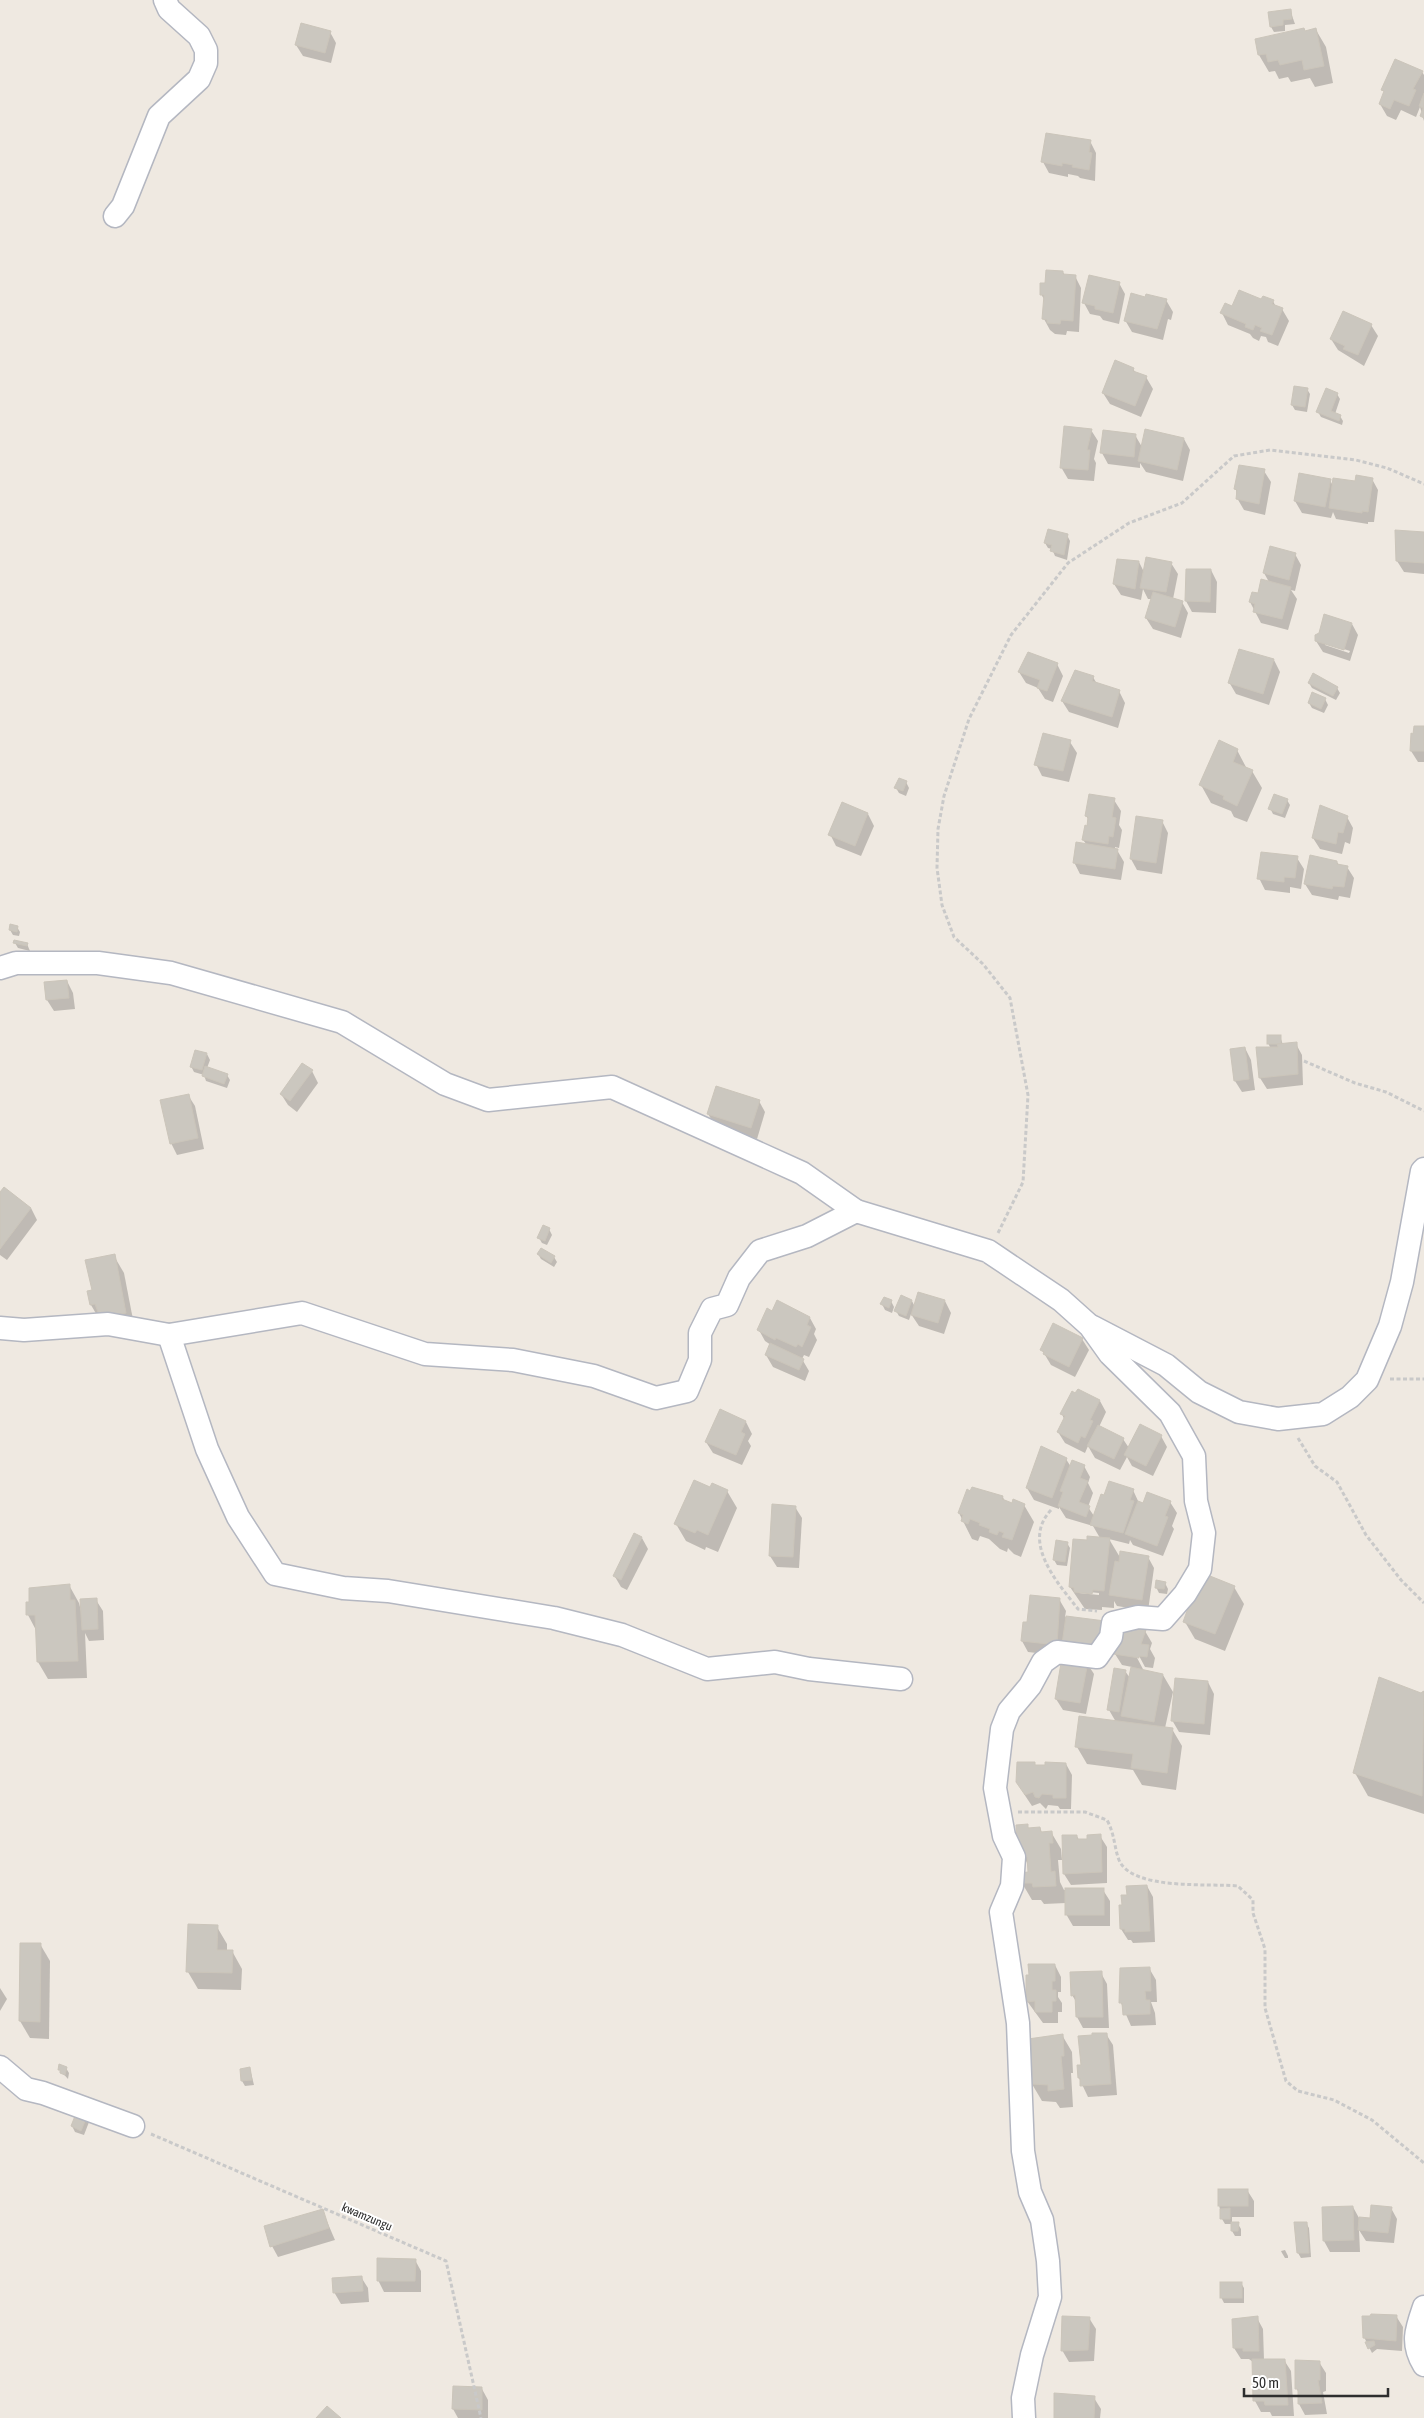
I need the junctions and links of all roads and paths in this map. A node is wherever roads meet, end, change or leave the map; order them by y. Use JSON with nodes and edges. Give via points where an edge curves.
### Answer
{"nodes":[{"id":1,"x":165,"y":0,"type":"edge"},
{"id":2,"x":116,"y":216,"type":"dead end"},
{"id":3,"x":1424,"y":484,"type":"edge"},
{"id":4,"x":0,"y":968,"type":"edge"},
{"id":5,"x":1304,"y":1061,"type":"dead end"},
{"id":6,"x":1424,"y":1112,"type":"edge"},
{"id":7,"x":1424,"y":1169,"type":"edge"},
{"id":8,"x":856,"y":1211,"type":"junction"},
{"id":9,"x":988,"y":1251,"type":"junction"},
{"id":10,"x":1090,"y":1326,"type":"junction"},
{"id":11,"x":0,"y":1328,"type":"edge"},
{"id":12,"x":169,"y":1335,"type":"junction"},
{"id":13,"x":1424,"y":1379,"type":"edge"},
{"id":14,"x":1367,"y":1380,"type":"junction"},
{"id":15,"x":1278,"y":1419,"type":"junction"},
{"id":16,"x":1051,"y":1510,"type":"dead end"},
{"id":17,"x":1424,"y":1603,"type":"edge"},
{"id":18,"x":1102,"y":1610,"type":"dead end"},
{"id":19,"x":901,"y":1679,"type":"dead end"},
{"id":20,"x":1000,"y":1813,"type":"junction"},
{"id":21,"x":0,"y":2067,"type":"edge"},
{"id":22,"x":132,"y":2126,"type":"joint"},
{"id":23,"x":1424,"y":2163,"type":"edge"},
{"id":24,"x":1424,"y":2307,"type":"edge"},
{"id":25,"x":1424,"y":2365,"type":"edge"},
{"id":26,"x":481,"y":2418,"type":"edge"},
{"id":27,"x":1024,"y":2418,"type":"edge"}],
"edges":[{"from":1,"to":2,"type":"street","via":[[169,9],[199,36],[206,50],[206,62],[199,79],[159,116]]},
{"from":3,"to":9,"type":"path","via":[[1387,468],[1356,460],[1270,450],[1234,456],[1182,503],[1129,523],[1068,564],[1011,635],[969,719],[944,796],[936,868],[942,905],[954,938],[982,964],[1010,998],[1028,1094],[1023,1182]]},
{"from":4,"to":8,"type":"street","via":[[16,963],[98,963],[171,973],[342,1022],[445,1084],[488,1100],[612,1087],[802,1173]]},
{"from":5,"to":6,"type":"path","via":[[1355,1083],[1386,1092]]},
{"from":7,"to":14,"type":"street","via":[[1402,1282],[1390,1326]]},
{"from":8,"to":9,"type":"street"},
{"from":8,"to":12,"type":"street","via":[[807,1236],[760,1251],[739,1278],[727,1305],[712,1309],[700,1333],[700,1360],[687,1391],[656,1398],[594,1376],[512,1360],[425,1354],[302,1313]]},
{"from":9,"to":10,"type":"street","via":[[1061,1300]]},
{"from":10,"to":15,"type":"street","via":[[1166,1365],[1199,1392],[1239,1412]]},
{"from":10,"to":20,"type":"street","via":[[1110,1354],[1170,1413],[1194,1456],[1196,1501],[1204,1533],[1200,1569],[1185,1594],[1162,1619],[1138,1617],[1113,1623],[1110,1637],[1097,1657],[1057,1652],[1043,1662],[1030,1686],[1009,1711],[1002,1729],[995,1788]]},
{"from":11,"to":12,"type":"street","via":[[24,1330],[108,1324]]},
{"from":12,"to":19,"type":"street","via":[[207,1449],[238,1517],[276,1574],[343,1588],[388,1591],[554,1618],[622,1635],[707,1669],[775,1662]]},
{"from":13,"to":14,"type":"path"},
{"from":14,"to":15,"type":"street","via":[[1350,1397],[1322,1414]]},
{"from":15,"to":17,"type":"path","via":[[1295,1433],[1315,1466],[1337,1482],[1366,1535],[1401,1580]]},
{"from":16,"to":18,"type":"path","via":[[1042,1520],[1039,1543],[1046,1563],[1078,1609]]},
{"from":20,"to":23,"type":"path","via":[[1086,1812],[1096,1815],[1107,1820],[1114,1834],[1119,1860],[1127,1872],[1178,1884],[1238,1886],[1253,1900],[1253,1913],[1265,1949],[1265,2008],[1286,2081],[1298,2091],[1334,2100],[1372,2120]]},
{"from":20,"to":27,"type":"street","via":[[1004,1836],[1014,1857],[1012,1886],[1001,1912],[1018,2023],[1023,2151],[1030,2192],[1042,2220],[1050,2296],[1023,2398]]},
{"from":21,"to":22,"type":"street","via":[[26,2089]]},
{"from":22,"to":26,"type":"path","name":"kwamzungu","via":[[446,2261]]},
{"from":24,"to":25,"type":"street","via":[[1417,2327],[1416,2352]]}]}
